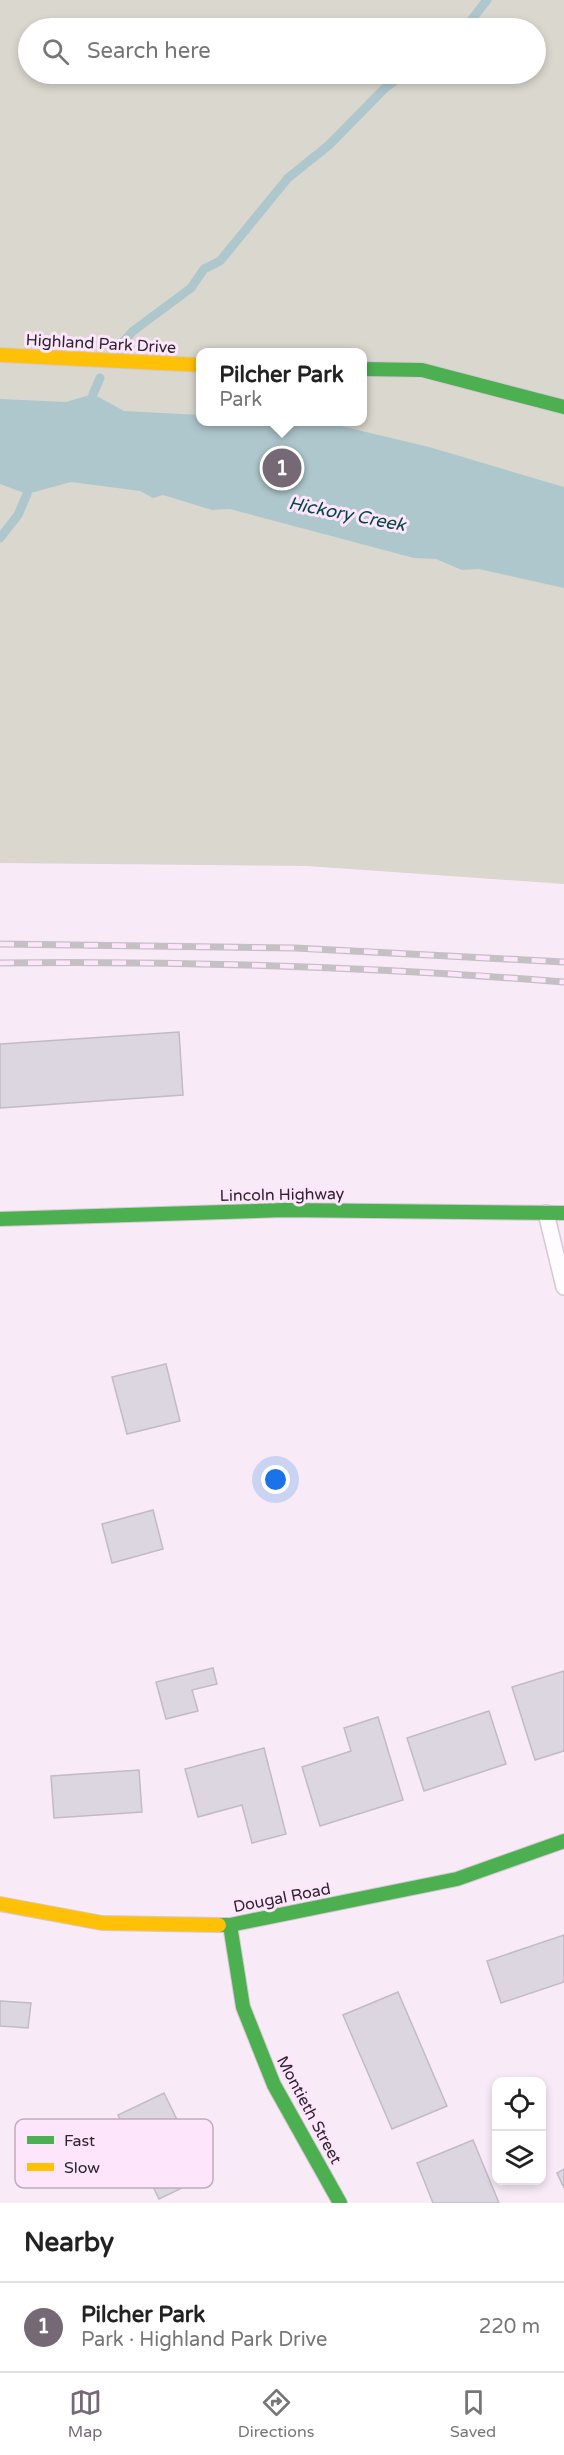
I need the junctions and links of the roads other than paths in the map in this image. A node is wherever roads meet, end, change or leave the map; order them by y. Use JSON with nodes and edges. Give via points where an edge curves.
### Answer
{"nodes":[{"id":1,"x":0,"y":355,"type":"edge"},
{"id":2,"x":196,"y":365,"type":"edge"},
{"id":3,"x":367,"y":369,"type":"edge"},
{"id":4,"x":564,"y":407,"type":"edge"},
{"id":5,"x":546,"y":1213,"type":"junction"},
{"id":6,"x":564,"y":1213,"type":"edge"},
{"id":7,"x":0,"y":1220,"type":"edge"},
{"id":8,"x":564,"y":1287,"type":"edge"},
{"id":9,"x":564,"y":1841,"type":"edge"},
{"id":10,"x":0,"y":1904,"type":"edge"},
{"id":11,"x":230,"y":1925,"type":"junction"},
{"id":12,"x":340,"y":2203,"type":"edge"}],
"edges":[{"from":1,"to":2,"type":"street","name":"Highland Park Drive"},
{"from":3,"to":4,"type":"street","via":[[422,370]]},
{"from":5,"to":6,"type":"street","name":"Lincoln Highway"},
{"from":5,"to":7,"type":"street","name":"Lincoln Highway","via":[[284,1210]]},
{"from":5,"to":8,"type":"lane"},
{"from":9,"to":11,"type":"street","name":"Dougal Road","via":[[457,1879]]},
{"from":10,"to":11,"type":"street","name":"Dougal Road","via":[[102,1923]]},
{"from":11,"to":12,"type":"street","name":"Montieth Street","via":[[243,2007],[274,2085]]}]}
